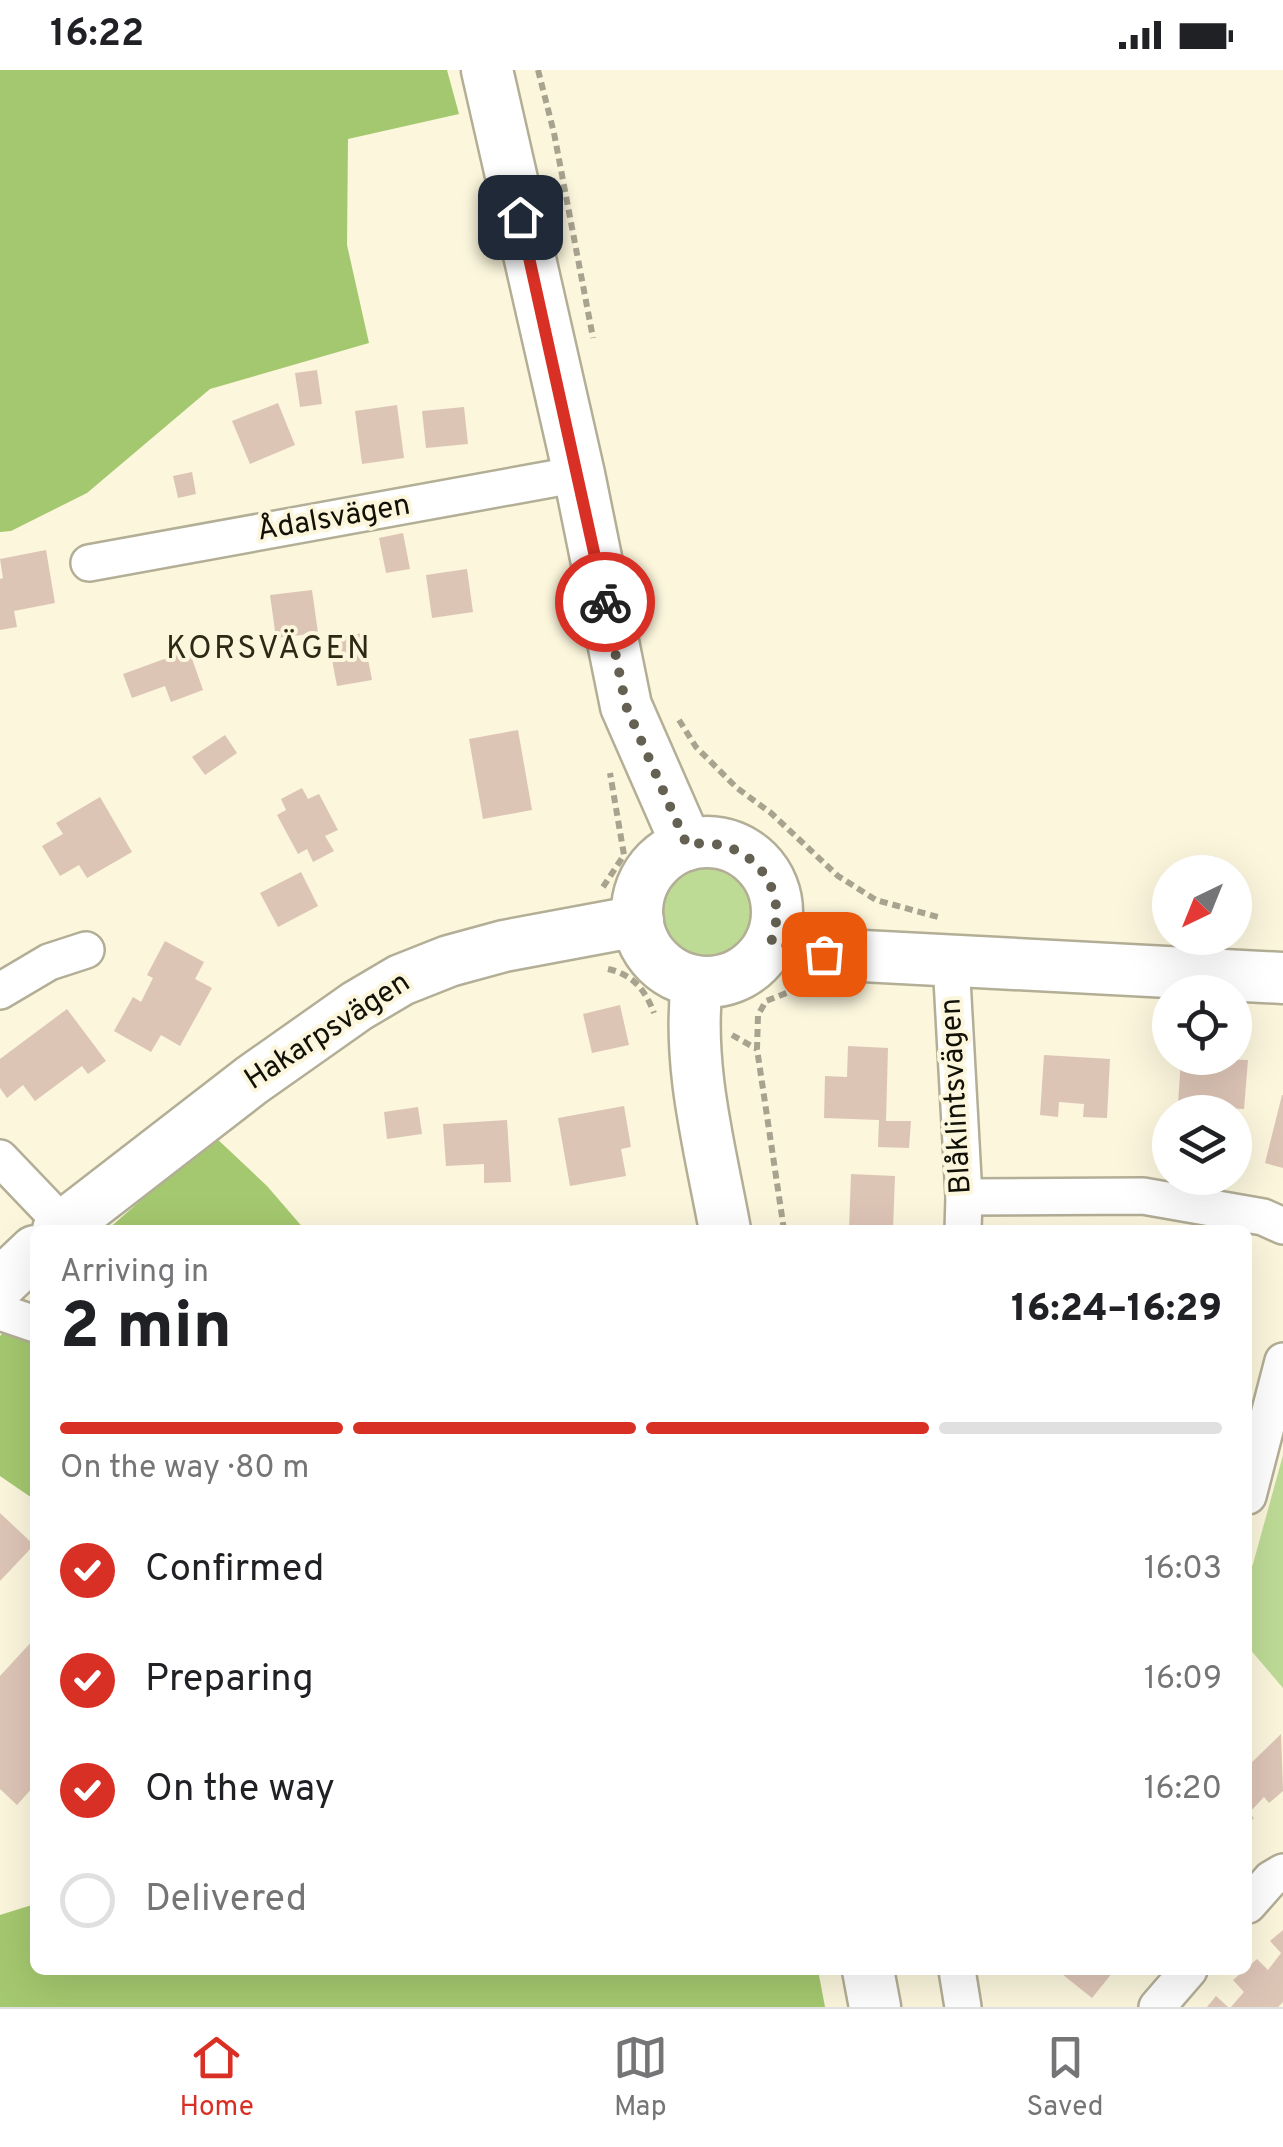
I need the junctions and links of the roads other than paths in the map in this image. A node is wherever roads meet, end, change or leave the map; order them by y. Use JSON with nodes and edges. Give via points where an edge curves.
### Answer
{"nodes":[{"id":1,"x":487,"y":70,"type":"edge"},
{"id":2,"x":579,"y":474,"type":"junction"},
{"id":3,"x":89,"y":564,"type":"dead end"},
{"id":4,"x":687,"y":845,"type":"junction"},
{"id":5,"x":638,"y":921,"type":"junction"},
{"id":6,"x":946,"y":940,"type":"junction"},
{"id":7,"x":771,"y":942,"type":"junction"},
{"id":8,"x":86,"y":950,"type":"dead end"},
{"id":9,"x":1283,"y":978,"type":"edge"},
{"id":10,"x":0,"y":991,"type":"edge"},
{"id":11,"x":695,"y":1001,"type":"junction"},
{"id":12,"x":0,"y":1158,"type":"edge"},
{"id":13,"x":964,"y":1213,"type":"edge"},
{"id":14,"x":45,"y":1225,"type":"edge"},
{"id":15,"x":65,"y":1225,"type":"edge"},
{"id":16,"x":725,"y":1225,"type":"edge"},
{"id":17,"x":1283,"y":1226,"type":"edge"},
{"id":18,"x":30,"y":1256,"type":"edge"},
{"id":19,"x":0,"y":1284,"type":"edge"},
{"id":20,"x":0,"y":1312,"type":"edge"},
{"id":21,"x":30,"y":1322,"type":"edge"},
{"id":22,"x":1283,"y":1361,"type":"edge"},
{"id":23,"x":1252,"y":1481,"type":"edge"},
{"id":24,"x":1283,"y":1872,"type":"edge"},
{"id":25,"x":1252,"y":1900,"type":"edge"},
{"id":26,"x":869,"y":1975,"type":"edge"},
{"id":27,"x":958,"y":1975,"type":"edge"},
{"id":28,"x":1185,"y":1975,"type":"edge"},
{"id":29,"x":876,"y":2007,"type":"edge"},
{"id":30,"x":962,"y":2007,"type":"edge"},
{"id":31,"x":1157,"y":2007,"type":"edge"}],
"edges":[{"from":1,"to":2,"type":"main road"},
{"from":2,"to":3,"type":"street","name":"Ådalsvägen"},
{"from":2,"to":4,"type":"main road","via":[[626,706]]},
{"from":4,"to":5,"type":"main road","via":[[648,874]]},
{"from":4,"to":7,"type":"main road","via":[[726,845],[760,866],[777,902]]},
{"from":5,"to":11,"type":"main road","via":[[657,961]]},
{"from":5,"to":15,"type":"main road","name":"Hakarpsvägen","via":[[504,946],[401,980],[252,1080]]},
{"from":6,"to":7,"type":"main road","via":[[824,954]]},
{"from":6,"to":9,"type":"main road"},
{"from":6,"to":13,"type":"street","name":"Blåklintsvägen"},
{"from":7,"to":11,"type":"main road","via":[[741,974]]},
{"from":8,"to":10,"type":"street","via":[[49,962]]},
{"from":11,"to":16,"type":"main road","via":[[700,1105]]},
{"from":12,"to":14,"type":"street"},
{"from":13,"to":17,"type":"street","via":[[1144,1196]]},
{"from":18,"to":19,"type":"main road","name":"Hakarpsvägen"},
{"from":20,"to":21,"type":"street"},
{"from":22,"to":23,"type":"street"},
{"from":24,"to":25,"type":"street"},
{"from":26,"to":29,"type":"main road"},
{"from":27,"to":30,"type":"street"},
{"from":28,"to":31,"type":"street"}]}
